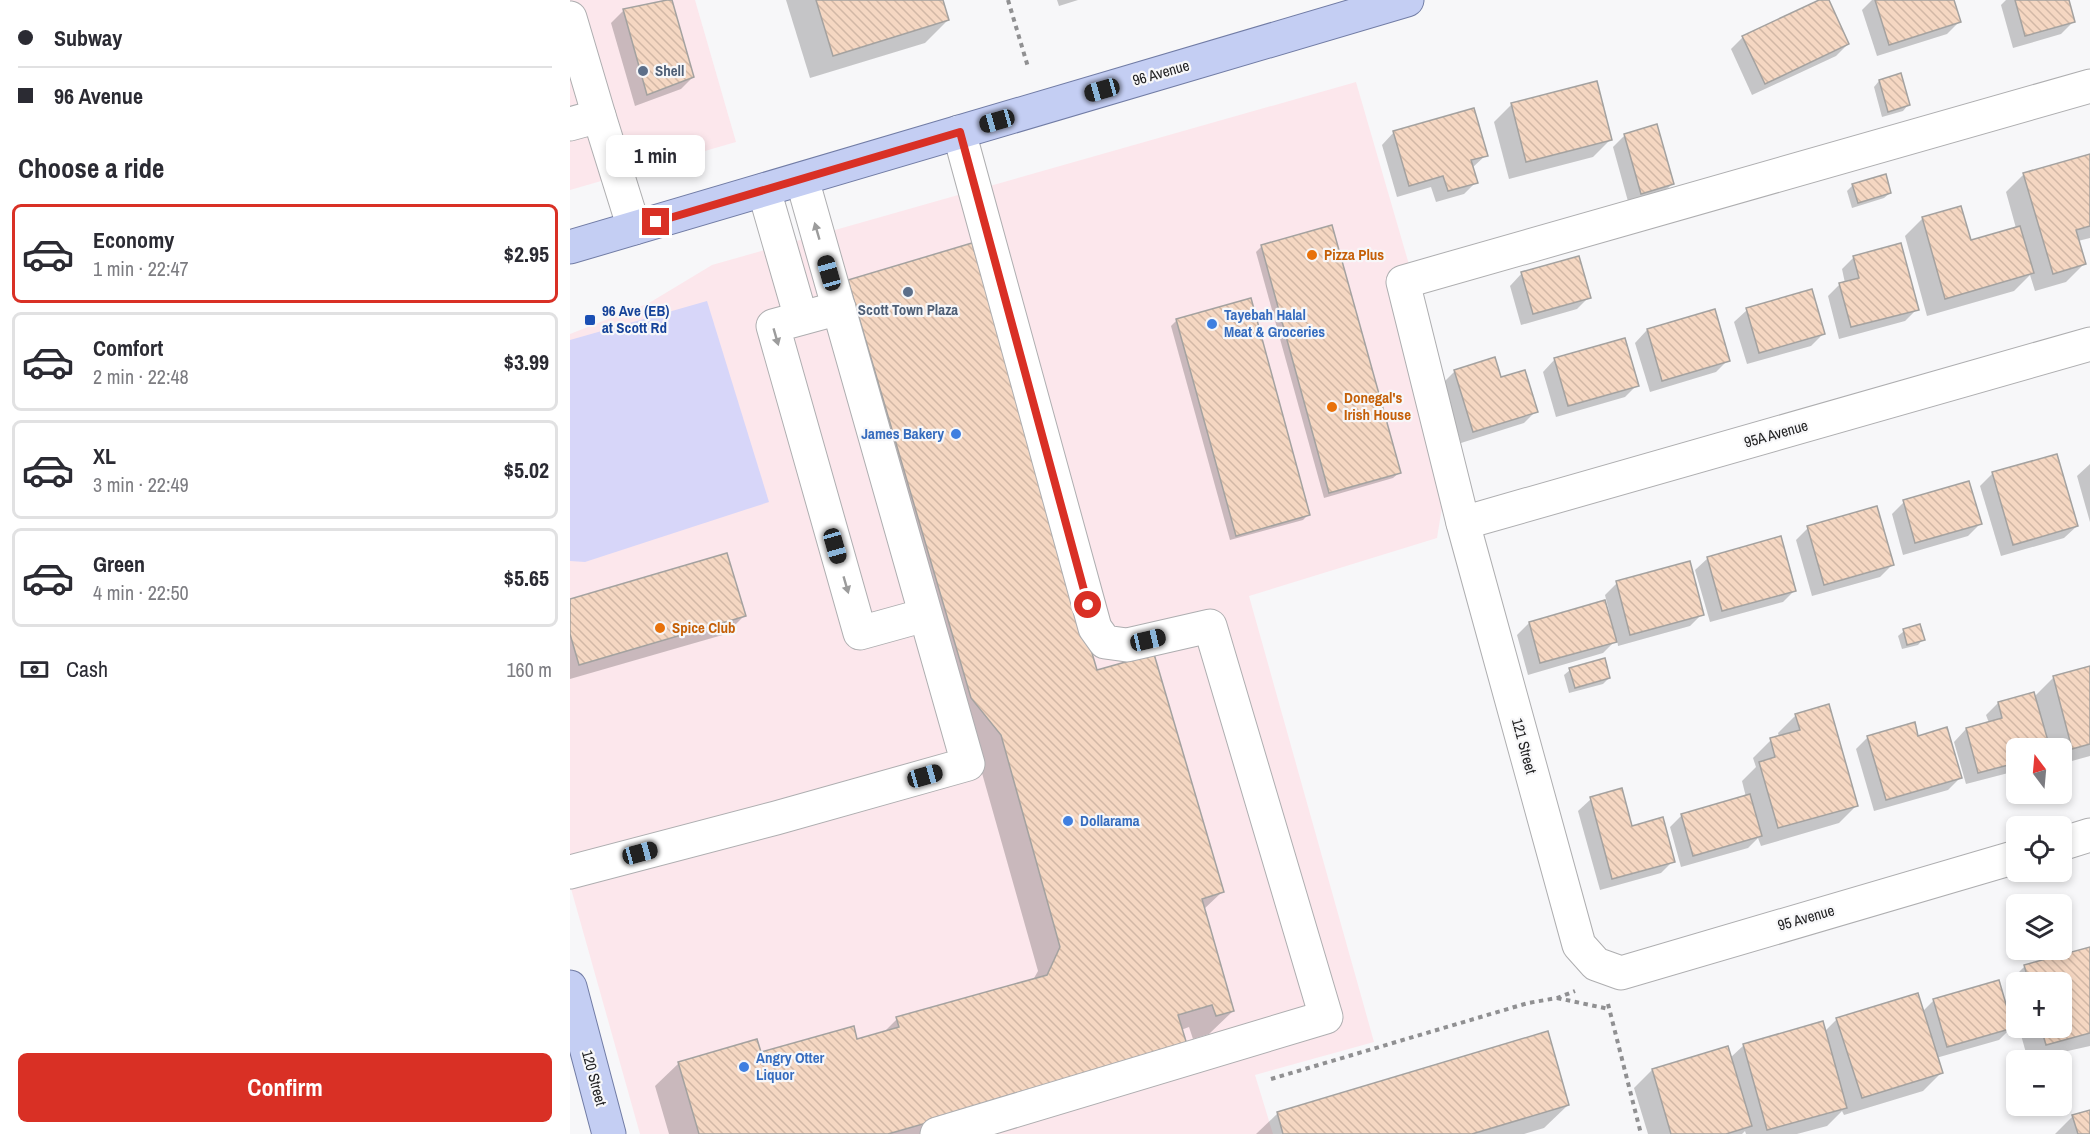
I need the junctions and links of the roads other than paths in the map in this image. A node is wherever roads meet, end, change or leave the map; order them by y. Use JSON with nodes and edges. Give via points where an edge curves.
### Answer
{"nodes":[{"id":1,"x":1407,"y":0,"type":"edge"},
{"id":2,"x":570,"y":18,"type":"edge"},
{"id":3,"x":575,"y":52,"type":"edge"},
{"id":4,"x":2090,"y":86,"type":"edge"},
{"id":5,"x":585,"y":120,"type":"edge"},
{"id":6,"x":960,"y":132,"type":"junction"},
{"id":7,"x":802,"y":179,"type":"junction"},
{"id":8,"x":764,"y":190,"type":"junction"},
{"id":9,"x":634,"y":228,"type":"junction"},
{"id":10,"x":570,"y":247,"type":"edge"},
{"id":11,"x":839,"y":308,"type":"junction"},
{"id":12,"x":801,"y":318,"type":"junction"},
{"id":13,"x":2090,"y":344,"type":"edge"},
{"id":14,"x":1463,"y":523,"type":"junction"},
{"id":15,"x":925,"y":615,"type":"junction"},
{"id":16,"x":2090,"y":835,"type":"edge"},
{"id":17,"x":2072,"y":841,"type":"edge"},
{"id":18,"x":2006,"y":860,"type":"edge"},
{"id":19,"x":570,"y":872,"type":"edge"},
{"id":20,"x":1588,"y":976,"type":"joint"},
{"id":21,"x":570,"y":987,"type":"edge"},
{"id":22,"x":609,"y":1134,"type":"edge"},
{"id":23,"x":937,"y":1134,"type":"edge"}],
"edges":[{"from":1,"to":6,"type":"main road","name":"96 Avenue"},
{"from":2,"to":3,"type":"street"},
{"from":3,"to":5,"type":"street"},
{"from":4,"to":14,"type":"street","name":"121 Street","via":[[1403,282]]},
{"from":5,"to":9,"type":"street"},
{"from":6,"to":7,"type":"main road","name":"96 Avenue"},
{"from":6,"to":23,"type":"street","via":[[1095,628],[1105,642],[1127,645],[1210,626],[1326,1017]]},
{"from":7,"to":8,"type":"main road","name":"96 Avenue"},
{"from":11,"to":7,"type":"street","one_way":true},
{"from":8,"to":9,"type":"main road","name":"96 Avenue"},
{"from":8,"to":12,"type":"street"},
{"from":9,"to":10,"type":"main road","name":"96 Avenue"},
{"from":11,"to":12,"type":"street"},
{"from":11,"to":15,"type":"street"},
{"from":12,"to":15,"type":"street","one_way":true,"via":[[773,326],[860,633]]},
{"from":13,"to":14,"type":"street","name":"95A Avenue"},
{"from":14,"to":20,"type":"street","name":"121 Street"},
{"from":15,"to":19,"type":"street","via":[[968,764]]},
{"from":16,"to":17,"type":"street"},
{"from":18,"to":20,"type":"street","name":"95 Avenue","via":[[1621,973]]},
{"from":21,"to":22,"type":"main road","name":"120 Street"}]}
